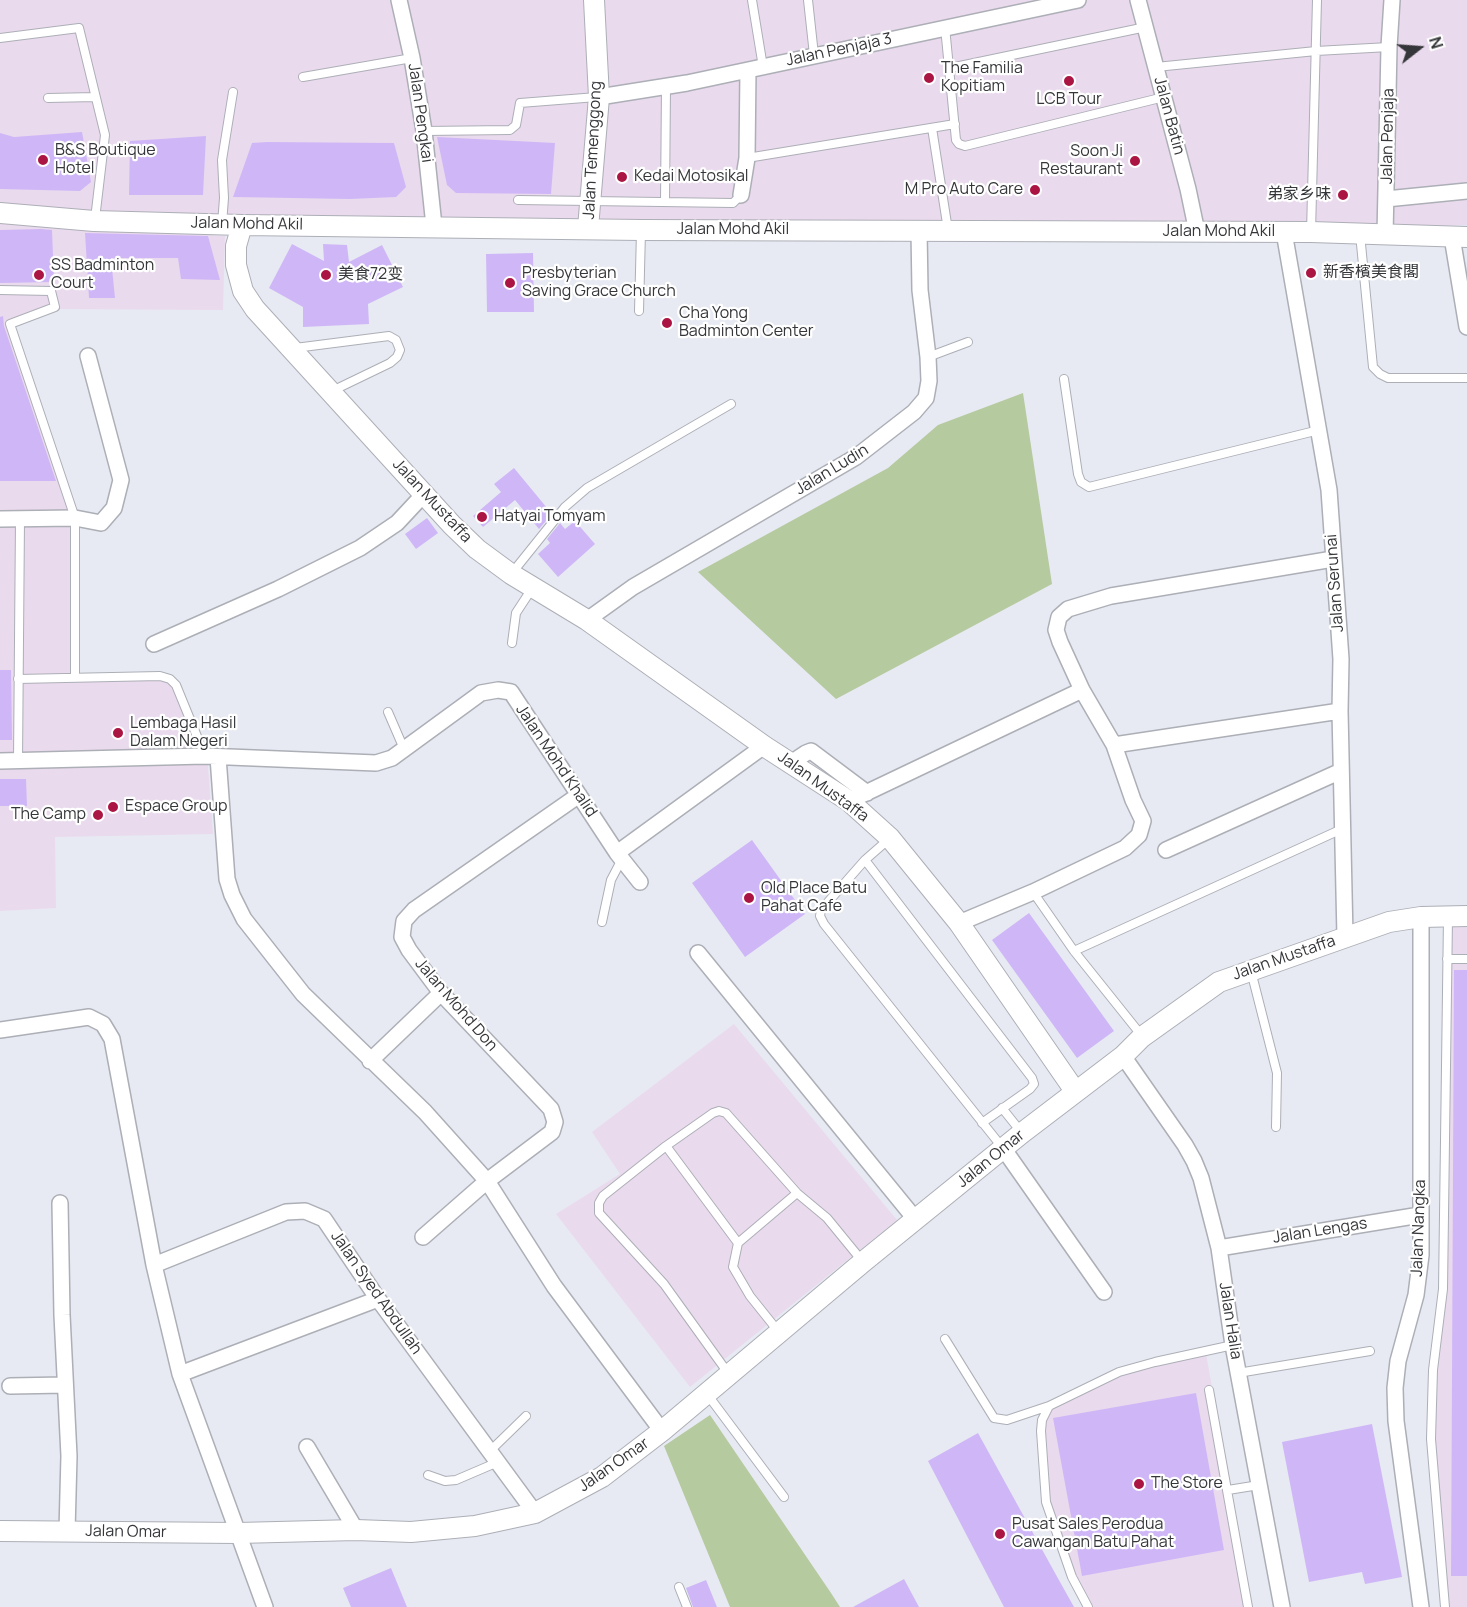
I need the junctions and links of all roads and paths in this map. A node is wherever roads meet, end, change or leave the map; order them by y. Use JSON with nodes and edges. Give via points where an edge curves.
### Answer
{"nodes":[{"id":1,"x":399,"y":0,"type":"edge"},
{"id":2,"x":594,"y":0,"type":"edge"},
{"id":3,"x":752,"y":0,"type":"edge"},
{"id":4,"x":808,"y":0,"type":"edge"},
{"id":5,"x":1078,"y":0,"type":"edge"},
{"id":6,"x":1138,"y":0,"type":"edge"},
{"id":7,"x":1317,"y":0,"type":"edge"},
{"id":8,"x":1392,"y":0,"type":"edge"},
{"id":9,"x":945,"y":27,"type":"junction"},
{"id":10,"x":1146,"y":27,"type":"junction"},
{"id":11,"x":0,"y":38,"type":"edge"},
{"id":12,"x":1389,"y":47,"type":"junction"},
{"id":13,"x":1316,"y":51,"type":"junction"},
{"id":14,"x":814,"y":55,"type":"junction"},
{"id":15,"x":412,"y":58,"type":"junction"},
{"id":16,"x":1156,"y":67,"type":"junction"},
{"id":17,"x":755,"y":68,"type":"junction"},
{"id":18,"x":950,"y":68,"type":"junction"},
{"id":19,"x":303,"y":77,"type":"dead end"},
{"id":20,"x":666,"y":86,"type":"junction"},
{"id":21,"x":233,"y":92,"type":"dead end"},
{"id":22,"x":95,"y":97,"type":"junction"},
{"id":23,"x":599,"y":97,"type":"junction"},
{"id":24,"x":1164,"y":97,"type":"junction"},
{"id":25,"x":48,"y":98,"type":"dead end"},
{"id":26,"x":955,"y":124,"type":"junction"},
{"id":27,"x":932,"y":128,"type":"junction"},
{"id":28,"x":424,"y":131,"type":"junction"},
{"id":29,"x":747,"y":158,"type":"junction"},
{"id":30,"x":1467,"y":191,"type":"edge"},
{"id":31,"x":741,"y":195,"type":"joint"},
{"id":32,"x":1386,"y":199,"type":"junction"},
{"id":33,"x":518,"y":200,"type":"dead end"},
{"id":34,"x":591,"y":201,"type":"junction"},
{"id":35,"x":665,"y":202,"type":"junction"},
{"id":36,"x":0,"y":213,"type":"edge"},
{"id":37,"x":94,"y":221,"type":"junction"},
{"id":38,"x":222,"y":224,"type":"junction"},
{"id":39,"x":242,"y":225,"type":"junction"},
{"id":40,"x":434,"y":226,"type":"junction"},
{"id":41,"x":588,"y":228,"type":"junction"},
{"id":42,"x":641,"y":230,"type":"junction"},
{"id":43,"x":948,"y":230,"type":"junction"},
{"id":44,"x":919,"y":231,"type":"junction"},
{"id":45,"x":1197,"y":232,"type":"junction"},
{"id":46,"x":1284,"y":232,"type":"junction"},
{"id":47,"x":1311,"y":232,"type":"junction"},
{"id":48,"x":1360,"y":234,"type":"junction"},
{"id":49,"x":1385,"y":235,"type":"junction"},
{"id":50,"x":1460,"y":237,"type":"edge"},
{"id":51,"x":0,"y":290,"type":"edge"},
{"id":52,"x":639,"y":311,"type":"dead end"},
{"id":53,"x":1467,"y":327,"type":"edge"},
{"id":54,"x":968,"y":342,"type":"dead end"},
{"id":55,"x":291,"y":348,"type":"junction"},
{"id":56,"x":88,"y":356,"type":"dead end"},
{"id":57,"x":928,"y":357,"type":"junction"},
{"id":58,"x":1467,"y":378,"type":"edge"},
{"id":59,"x":1064,"y":379,"type":"dead end"},
{"id":60,"x":331,"y":392,"type":"junction"},
{"id":61,"x":731,"y":404,"type":"dead end"},
{"id":62,"x":1320,"y":429,"type":"junction"},
{"id":63,"x":424,"y":493,"type":"junction"},
{"id":64,"x":75,"y":518,"type":"junction"},
{"id":65,"x":0,"y":519,"type":"edge"},
{"id":66,"x":20,"y":519,"type":"junction"},
{"id":67,"x":1333,"y":559,"type":"junction"},
{"id":68,"x":511,"y":574,"type":"junction"},
{"id":69,"x":534,"y":587,"type":"junction"},
{"id":70,"x":587,"y":620,"type":"junction"},
{"id":71,"x":512,"y":643,"type":"dead end"},
{"id":72,"x":154,"y":644,"type":"dead end"},
{"id":73,"x":75,"y":677,"type":"junction"},
{"id":74,"x":18,"y":679,"type":"junction"},
{"id":75,"x":1082,"y":690,"type":"junction"},
{"id":76,"x":1340,"y":711,"type":"junction"},
{"id":77,"x":388,"y":712,"type":"dead end"},
{"id":78,"x":1114,"y":745,"type":"junction"},
{"id":79,"x":764,"y":746,"type":"junction"},
{"id":80,"x":404,"y":749,"type":"junction"},
{"id":81,"x":211,"y":757,"type":"junction"},
{"id":82,"x":0,"y":761,"type":"edge"},
{"id":83,"x":18,"y":761,"type":"junction"},
{"id":84,"x":791,"y":763,"type":"junction"},
{"id":85,"x":1341,"y":771,"type":"junction"},
{"id":86,"x":867,"y":793,"type":"junction"},
{"id":87,"x":579,"y":795,"type":"junction"},
{"id":88,"x":849,"y":801,"type":"junction"},
{"id":89,"x":1342,"y":829,"type":"junction"},
{"id":90,"x":890,"y":838,"type":"junction"},
{"id":91,"x":1166,"y":850,"type":"dead end"},
{"id":92,"x":619,"y":856,"type":"junction"},
{"id":93,"x":865,"y":860,"type":"junction"},
{"id":94,"x":640,"y":882,"type":"dead end"},
{"id":95,"x":1032,"y":892,"type":"junction"},
{"id":96,"x":1458,"y":916,"type":"edge"},
{"id":97,"x":1421,"y":917,"type":"junction"},
{"id":98,"x":602,"y":922,"type":"dead end"},
{"id":99,"x":959,"y":923,"type":"junction"},
{"id":100,"x":1345,"y":937,"type":"junction"},
{"id":101,"x":1074,"y":951,"type":"junction"},
{"id":102,"x":698,"y":953,"type":"dead end"},
{"id":103,"x":1447,"y":959,"type":"junction"},
{"id":104,"x":1467,"y":959,"type":"edge"},
{"id":105,"x":1251,"y":970,"type":"junction"},
{"id":106,"x":441,"y":993,"type":"junction"},
{"id":107,"x":0,"y":1030,"type":"edge"},
{"id":108,"x":1142,"y":1037,"type":"junction"},
{"id":109,"x":1122,"y":1056,"type":"junction"},
{"id":110,"x":370,"y":1060,"type":"junction"},
{"id":111,"x":1075,"y":1091,"type":"junction"},
{"id":112,"x":1002,"y":1108,"type":"junction"},
{"id":113,"x":982,"y":1123,"type":"junction"},
{"id":114,"x":1276,"y":1127,"type":"dead end"},
{"id":115,"x":1023,"y":1133,"type":"junction"},
{"id":116,"x":666,"y":1146,"type":"junction"},
{"id":117,"x":1003,"y":1149,"type":"junction"},
{"id":118,"x":487,"y":1181,"type":"junction"},
{"id":119,"x":797,"y":1193,"type":"junction"},
{"id":120,"x":60,"y":1203,"type":"dead end"},
{"id":121,"x":1420,"y":1215,"type":"junction"},
{"id":122,"x":916,"y":1220,"type":"junction"},
{"id":123,"x":423,"y":1237,"type":"dead end"},
{"id":124,"x":738,"y":1243,"type":"junction"},
{"id":125,"x":1219,"y":1248,"type":"junction"},
{"id":126,"x":863,"y":1262,"type":"junction"},
{"id":127,"x":154,"y":1265,"type":"junction"},
{"id":128,"x":1104,"y":1292,"type":"dead end"},
{"id":129,"x":378,"y":1299,"type":"junction"},
{"id":130,"x":780,"y":1332,"type":"junction"},
{"id":131,"x":945,"y":1339,"type":"dead end"},
{"id":132,"x":1233,"y":1345,"type":"junction"},
{"id":133,"x":1370,"y":1351,"type":"dead end"},
{"id":134,"x":1238,"y":1373,"type":"junction"},
{"id":135,"x":180,"y":1374,"type":"junction"},
{"id":136,"x":729,"y":1375,"type":"junction"},
{"id":137,"x":65,"y":1385,"type":"junction"},
{"id":138,"x":10,"y":1386,"type":"dead end"},
{"id":139,"x":1209,"y":1390,"type":"dead end"},
{"id":140,"x":707,"y":1394,"type":"junction"},
{"id":141,"x":1049,"y":1407,"type":"junction"},
{"id":142,"x":526,"y":1416,"type":"dead end"},
{"id":143,"x":662,"y":1431,"type":"junction"},
{"id":144,"x":307,"y":1447,"type":"dead end"},
{"id":145,"x":494,"y":1457,"type":"junction"},
{"id":146,"x":428,"y":1475,"type":"dead end"},
{"id":147,"x":1259,"y":1485,"type":"junction"},
{"id":148,"x":1228,"y":1490,"type":"junction"},
{"id":149,"x":784,"y":1497,"type":"dead end"},
{"id":150,"x":536,"y":1513,"type":"junction"},
{"id":151,"x":356,"y":1530,"type":"junction"},
{"id":152,"x":0,"y":1531,"type":"edge"},
{"id":153,"x":67,"y":1531,"type":"junction"},
{"id":154,"x":238,"y":1533,"type":"junction"},
{"id":155,"x":679,"y":1587,"type":"dead end"},
{"id":156,"x":265,"y":1607,"type":"edge"},
{"id":157,"x":687,"y":1607,"type":"edge"},
{"id":158,"x":1088,"y":1607,"type":"edge"},
{"id":159,"x":1248,"y":1607,"type":"edge"},
{"id":160,"x":1282,"y":1607,"type":"edge"},
{"id":161,"x":1421,"y":1607,"type":"edge"},
{"id":162,"x":1445,"y":1607,"type":"edge"}],
"edges":[{"from":1,"to":15,"type":"street","name":"Jalan Pengkai"},
{"from":2,"to":23,"type":"street","name":"Jalan Temenggong"},
{"from":3,"to":17,"type":"lane"},
{"from":4,"to":14,"type":"lane"},
{"from":5,"to":9,"type":"street","name":"Jalan Penjaja 3"},
{"from":6,"to":10,"type":"street","name":"Jalan Batin"},
{"from":7,"to":13,"type":"lane"},
{"from":8,"to":12,"type":"street","name":"Jalan Penjaja"},
{"from":9,"to":14,"type":"street","name":"Jalan Penjaja 3"},
{"from":9,"to":18,"type":"lane"},
{"from":10,"to":16,"type":"street","name":"Jalan Batin"},
{"from":10,"to":18,"type":"lane"},
{"from":11,"to":22,"type":"lane","via":[[79,28]]},
{"from":12,"to":13,"type":"lane"},
{"from":12,"to":32,"type":"street","name":"Jalan Penjaja"},
{"from":13,"to":16,"type":"lane"},
{"from":13,"to":47,"type":"lane"},
{"from":14,"to":17,"type":"street","name":"Jalan Penjaja 3"},
{"from":15,"to":19,"type":"lane"},
{"from":15,"to":28,"type":"street","name":"Jalan Pengkai"},
{"from":16,"to":24,"type":"street","name":"Jalan Batin"},
{"from":17,"to":20,"type":"street","name":"Jalan Penjaja 3"},
{"from":17,"to":29,"type":"street"},
{"from":18,"to":26,"type":"lane"},
{"from":20,"to":23,"type":"street","name":"Jalan Penjaja 3"},
{"from":20,"to":35,"type":"lane"},
{"from":21,"to":38,"type":"lane","via":[[222,160]]},
{"from":22,"to":25,"type":"lane"},
{"from":22,"to":37,"type":"lane","via":[[105,135]]},
{"from":23,"to":28,"type":"lane","via":[[520,103],[516,125],[510,130]]},
{"from":23,"to":34,"type":"street","name":"Jalan Temenggong"},
{"from":24,"to":26,"type":"lane","via":[[965,146],[956,140]]},
{"from":24,"to":45,"type":"street","name":"Jalan Batin"},
{"from":26,"to":27,"type":"lane"},
{"from":27,"to":29,"type":"lane"},
{"from":27,"to":43,"type":"lane"},
{"from":28,"to":40,"type":"street","name":"Jalan Pengkai"},
{"from":29,"to":31,"type":"street"},
{"from":30,"to":32,"type":"street"},
{"from":31,"to":35,"type":"lane","via":[[733,203]]},
{"from":32,"to":49,"type":"street","name":"Jalan Penjaja"},
{"from":33,"to":34,"type":"lane"},
{"from":34,"to":35,"type":"lane"},
{"from":34,"to":41,"type":"street","name":"Jalan Temenggong"},
{"from":36,"to":37,"type":"street","name":"Jalan Mohd Akil"},
{"from":37,"to":38,"type":"street","name":"Jalan Mohd Akil"},
{"from":38,"to":39,"type":"street","name":"Jalan Mohd Akil"},
{"from":39,"to":40,"type":"street","name":"Jalan Mohd Akil"},
{"from":39,"to":55,"type":"street","name":"Jalan Mustaffa","via":[[236,265],[243,291]]},
{"from":40,"to":41,"type":"street","name":"Jalan Mohd Akil"},
{"from":41,"to":42,"type":"street","name":"Jalan Mohd Akil"},
{"from":42,"to":44,"type":"street","name":"Jalan Mohd Akil"},
{"from":42,"to":52,"type":"lane"},
{"from":43,"to":44,"type":"street","name":"Jalan Mohd Akil"},
{"from":43,"to":45,"type":"street","name":"Jalan Mohd Akil"},
{"from":44,"to":57,"type":"street","name":"Jalan Ludin","via":[[920,290]]},
{"from":45,"to":46,"type":"street","name":"Jalan Mohd Akil"},
{"from":46,"to":47,"type":"street","name":"Jalan Mohd Akil"},
{"from":46,"to":62,"type":"street","name":"Jalan Serunai"},
{"from":47,"to":48,"type":"street","name":"Jalan Mohd Akil"},
{"from":48,"to":49,"type":"street","name":"Jalan Mohd Akil"},
{"from":48,"to":58,"type":"lane","via":[[1373,367],[1388,378]]},
{"from":49,"to":50,"type":"street","name":"Jalan Mohd Akil"},
{"from":50,"to":53,"type":"street"},
{"from":51,"to":64,"type":"lane","via":[[51,291],[56,307],[10,324]]},
{"from":54,"to":57,"type":"lane"},
{"from":55,"to":60,"type":"street","name":"Jalan Mustaffa"},
{"from":55,"to":60,"type":"lane","via":[[388,336],[396,340],[400,350],[390,363]]},
{"from":56,"to":64,"type":"street","via":[[121,480],[114,508],[101,523]]},
{"from":57,"to":70,"type":"street","name":"Jalan Ludin","via":[[926,398],[873,445],[633,587]]},
{"from":59,"to":62,"type":"lane","via":[[1078,474],[1081,483],[1089,487]]},
{"from":60,"to":63,"type":"street","name":"Jalan Mustaffa"},
{"from":61,"to":68,"type":"lane","via":[[587,488],[565,507]]},
{"from":62,"to":67,"type":"street","name":"Jalan Serunai"},
{"from":63,"to":68,"type":"street","name":"Jalan Mustaffa","via":[[477,549]]},
{"from":63,"to":72,"type":"street","via":[[397,523],[360,548]]},
{"from":64,"to":66,"type":"street"},
{"from":64,"to":73,"type":"lane"},
{"from":65,"to":66,"type":"street"},
{"from":66,"to":74,"type":"lane"},
{"from":67,"to":75,"type":"street","via":[[1111,596],[1068,609],[1059,617],[1056,630]]},
{"from":67,"to":76,"type":"street","name":"Jalan Serunai","via":[[1341,659]]},
{"from":68,"to":69,"type":"street","name":"Jalan Mustaffa"},
{"from":69,"to":70,"type":"street","name":"Jalan Mustaffa"},
{"from":69,"to":71,"type":"lane","via":[[516,613]]},
{"from":70,"to":79,"type":"street","name":"Jalan Mustaffa"},
{"from":73,"to":74,"type":"lane"},
{"from":73,"to":81,"type":"lane","via":[[170,679]]},
{"from":74,"to":83,"type":"lane"},
{"from":75,"to":78,"type":"street"},
{"from":75,"to":86,"type":"street"},
{"from":76,"to":78,"type":"street"},
{"from":76,"to":85,"type":"street","name":"Jalan Serunai"},
{"from":77,"to":80,"type":"lane"},
{"from":78,"to":95,"type":"street","via":[[1143,821],[1139,835],[1125,848]]},
{"from":79,"to":84,"type":"street","name":"Jalan Mustaffa"},
{"from":79,"to":92,"type":"street"},
{"from":80,"to":81,"type":"street","name":"Jalan Mohd Khalid","via":[[376,763]]},
{"from":80,"to":87,"type":"street","name":"Jalan Mohd Khalid","via":[[481,693],[511,693]]},
{"from":81,"to":83,"type":"street","name":"Jalan Mohd Khalid"},
{"from":81,"to":110,"type":"street","via":[[227,879],[244,919],[303,994]]},
{"from":82,"to":83,"type":"street","name":"Jalan Mohd Khalid"},
{"from":84,"to":86,"type":"street","via":[[811,751]]},
{"from":84,"to":88,"type":"street","name":"Jalan Mustaffa"},
{"from":85,"to":89,"type":"street","name":"Jalan Serunai"},
{"from":85,"to":91,"type":"street"},
{"from":86,"to":88,"type":"street"},
{"from":87,"to":92,"type":"street","name":"Jalan Mohd Khalid"},
{"from":87,"to":106,"type":"street","name":"Jalan Mohd Don","via":[[414,910],[404,921],[402,937]]},
{"from":88,"to":90,"type":"street","name":"Jalan Mustaffa"},
{"from":89,"to":100,"type":"street","name":"Jalan Serunai"},
{"from":89,"to":101,"type":"lane"},
{"from":90,"to":93,"type":"lane"},
{"from":90,"to":99,"type":"street","name":"Jalan Mustaffa"},
{"from":92,"to":94,"type":"street","name":"Jalan Mohd Khalid"},
{"from":92,"to":98,"type":"lane"},
{"from":93,"to":112,"type":"lane","via":[[1032,1078],[1034,1084],[1030,1089]]},
{"from":93,"to":113,"type":"lane","via":[[820,916]]},
{"from":95,"to":99,"type":"street"},
{"from":95,"to":101,"type":"lane"},
{"from":96,"to":97,"type":"street","name":"Jalan Mustaffa"},
{"from":96,"to":103,"type":"lane"},
{"from":97,"to":100,"type":"street","name":"Jalan Mustaffa","via":[[1389,922]]},
{"from":97,"to":121,"type":"street","name":"Jalan Nangka"},
{"from":99,"to":111,"type":"street","name":"Jalan Mustaffa"},
{"from":100,"to":105,"type":"street","name":"Jalan Mustaffa"},
{"from":101,"to":108,"type":"lane"},
{"from":102,"to":122,"type":"street"},
{"from":103,"to":104,"type":"lane"},
{"from":103,"to":162,"type":"lane","via":[[1443,1289],[1433,1370],[1431,1439]]},
{"from":105,"to":108,"type":"street","name":"Jalan Mustaffa","via":[[1219,982]]},
{"from":105,"to":114,"type":"lane","via":[[1277,1073]]},
{"from":106,"to":110,"type":"street"},
{"from":106,"to":118,"type":"street","name":"Jalan Mohd Don","via":[[551,1109],[555,1122],[552,1132]]},
{"from":107,"to":127,"type":"street","via":[[89,1017],[104,1024],[112,1039]]},
{"from":108,"to":109,"type":"street","name":"Jalan Mustaffa"},
{"from":109,"to":111,"type":"street","name":"Jalan Mustaffa"},
{"from":109,"to":125,"type":"street","name":"Jalan Halia","via":[[1194,1161]]},
{"from":110,"to":118,"type":"street","via":[[425,1112]]},
{"from":111,"to":115,"type":"street","name":"Jalan Omar"},
{"from":112,"to":113,"type":"lane"},
{"from":112,"to":115,"type":"lane"},
{"from":113,"to":117,"type":"lane"},
{"from":115,"to":117,"type":"street","name":"Jalan Omar"},
{"from":116,"to":119,"type":"lane","via":[[712,1113],[726,1113]]},
{"from":116,"to":124,"type":"lane"},
{"from":116,"to":136,"type":"lane","via":[[603,1196],[599,1213],[664,1284]]},
{"from":117,"to":122,"type":"street","name":"Jalan Omar"},
{"from":117,"to":128,"type":"street"},
{"from":118,"to":123,"type":"street","name":"Jalan Mohd Don"},
{"from":118,"to":143,"type":"street","via":[[554,1286]]},
{"from":119,"to":124,"type":"lane"},
{"from":119,"to":126,"type":"lane","via":[[827,1218]]},
{"from":120,"to":137,"type":"street"},
{"from":121,"to":125,"type":"street","name":"Jalan Lengas"},
{"from":121,"to":161,"type":"street","name":"Jalan Nangka","via":[[1420,1265],[1395,1388]]},
{"from":122,"to":126,"type":"street","name":"Jalan Omar"},
{"from":124,"to":130,"type":"lane","via":[[733,1267],[750,1296]]},
{"from":125,"to":132,"type":"street","name":"Jalan Halia"},
{"from":126,"to":130,"type":"street","name":"Jalan Omar"},
{"from":127,"to":129,"type":"street","name":"Jalan Syed Abdullah","via":[[286,1212],[305,1211],[324,1219]]},
{"from":127,"to":135,"type":"street"},
{"from":129,"to":135,"type":"street"},
{"from":129,"to":145,"type":"street","name":"Jalan Syed Abdullah"},
{"from":130,"to":136,"type":"street","name":"Jalan Omar"},
{"from":131,"to":141,"type":"lane","via":[[994,1418],[1007,1420]]},
{"from":132,"to":134,"type":"street","name":"Jalan Halia"},
{"from":132,"to":141,"type":"lane","via":[[1119,1372]]},
{"from":133,"to":134,"type":"lane"},
{"from":134,"to":147,"type":"street","name":"Jalan Halia"},
{"from":135,"to":154,"type":"street"},
{"from":136,"to":140,"type":"street","name":"Jalan Omar"},
{"from":137,"to":138,"type":"street"},
{"from":137,"to":153,"type":"street","via":[[69,1455]]},
{"from":139,"to":148,"type":"lane"},
{"from":140,"to":143,"type":"street","name":"Jalan Omar"},
{"from":140,"to":149,"type":"lane"},
{"from":141,"to":158,"type":"lane","via":[[1041,1431],[1046,1502],[1072,1577]]},
{"from":142,"to":145,"type":"lane"},
{"from":143,"to":150,"type":"street","name":"Jalan Omar","via":[[602,1477]]},
{"from":144,"to":151,"type":"street"},
{"from":145,"to":146,"type":"lane","via":[[456,1480]]},
{"from":145,"to":150,"type":"street","name":"Jalan Syed Abdullah"},
{"from":147,"to":148,"type":"lane"},
{"from":147,"to":160,"type":"street","name":"Jalan Halia"},
{"from":148,"to":159,"type":"lane"},
{"from":150,"to":151,"type":"street","name":"Jalan Omar","via":[[475,1526],[411,1532]]},
{"from":151,"to":154,"type":"street","name":"Jalan Omar"},
{"from":152,"to":153,"type":"street","name":"Jalan Omar"},
{"from":153,"to":154,"type":"street","name":"Jalan Omar"},
{"from":154,"to":156,"type":"street"},
{"from":155,"to":157,"type":"lane"}]}
